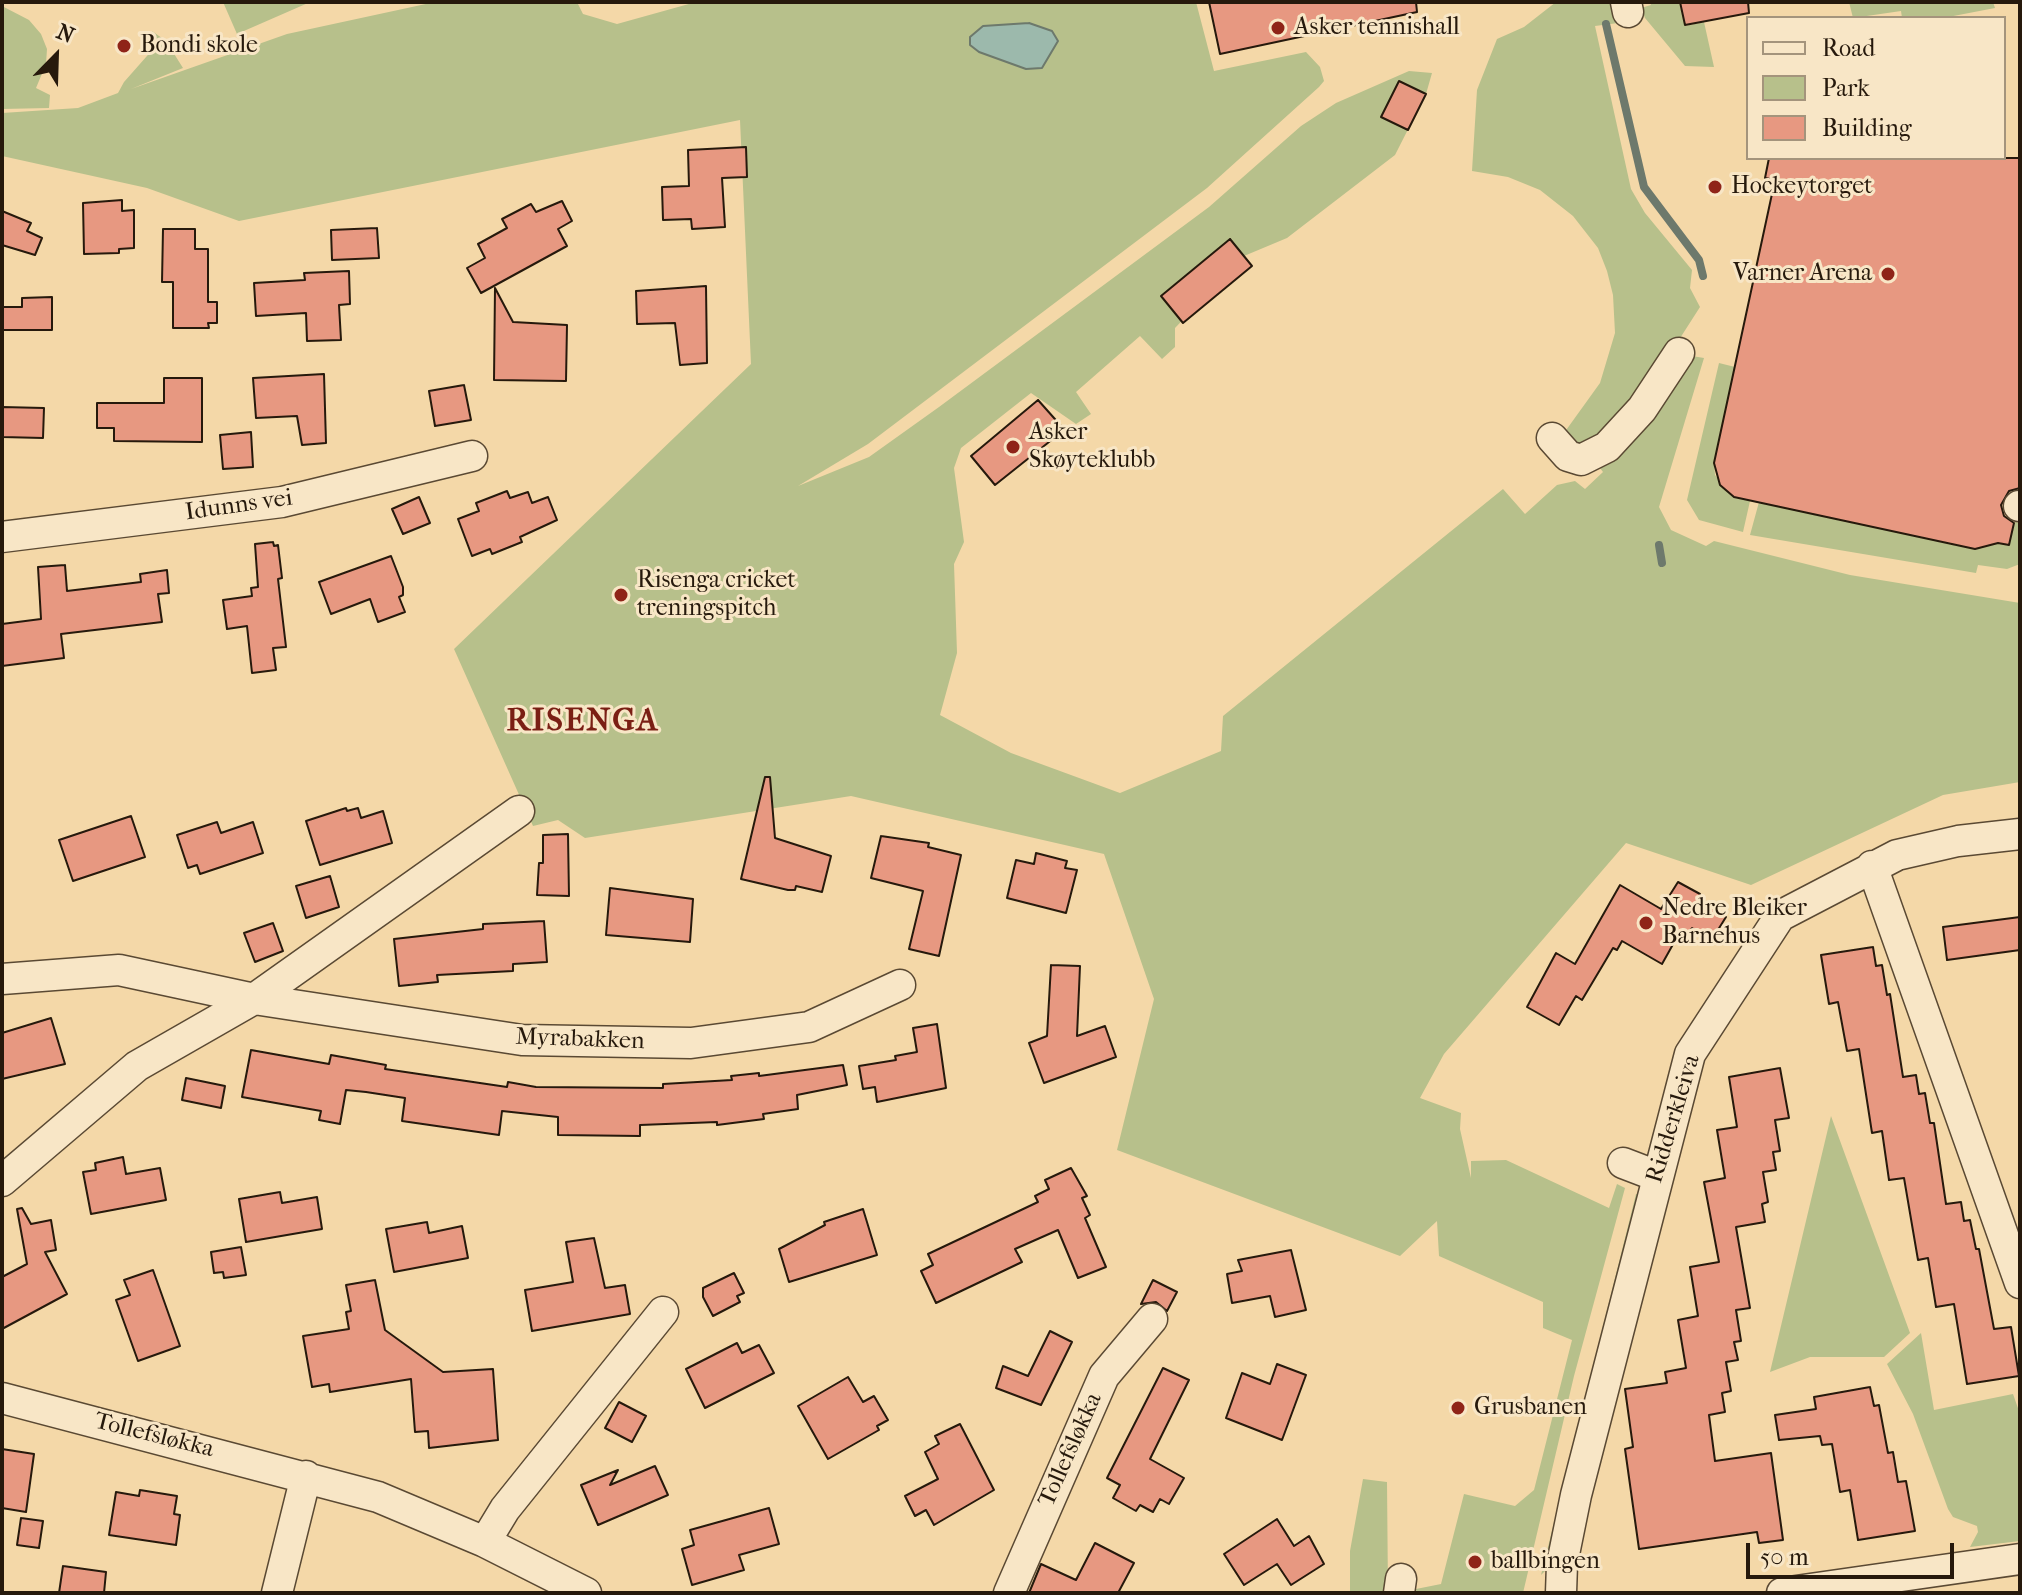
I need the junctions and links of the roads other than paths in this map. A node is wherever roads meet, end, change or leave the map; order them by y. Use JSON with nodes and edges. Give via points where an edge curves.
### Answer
{"nodes":[{"id":1,"x":1679,"y":353,"type":"dead end"},
{"id":2,"x":1552,"y":438,"type":"dead end"},
{"id":3,"x":472,"y":456,"type":"dead end"},
{"id":4,"x":2,"y":537,"type":"edge"},
{"id":5,"x":519,"y":811,"type":"dead end"},
{"id":6,"x":2020,"y":834,"type":"edge"},
{"id":7,"x":1872,"y":866,"type":"junction"},
{"id":8,"x":2,"y":979,"type":"edge"},
{"id":9,"x":900,"y":985,"type":"dead end"},
{"id":10,"x":254,"y":999,"type":"junction"},
{"id":11,"x":1623,"y":1163,"type":"dead end"},
{"id":12,"x":1657,"y":1176,"type":"junction"},
{"id":13,"x":2,"y":1181,"type":"edge"},
{"id":14,"x":2020,"y":1283,"type":"edge"},
{"id":15,"x":663,"y":1312,"type":"dead end"},
{"id":16,"x":1152,"y":1319,"type":"dead end"},
{"id":17,"x":2,"y":1398,"type":"edge"},
{"id":18,"x":306,"y":1476,"type":"junction"},
{"id":19,"x":485,"y":1542,"type":"junction"},
{"id":20,"x":2020,"y":1559,"type":"edge"},
{"id":21,"x":277,"y":1593,"type":"edge"},
{"id":22,"x":586,"y":1593,"type":"edge"},
{"id":23,"x":1009,"y":1593,"type":"edge"},
{"id":24,"x":1561,"y":1593,"type":"edge"},
{"id":25,"x":1782,"y":1593,"type":"edge"}],
"edges":[{"from":1,"to":2,"type":"street","via":[[1588,470]]},
{"from":3,"to":4,"type":"street","name":"Idunns vei","via":[[282,502]]},
{"from":5,"to":10,"type":"street"},
{"from":6,"to":7,"type":"street","name":"Ridderkleiva","via":[[1958,841]]},
{"from":7,"to":12,"type":"street","name":"Ridderkleiva","via":[[1780,916],[1690,1054]]},
{"from":7,"to":14,"type":"street"},
{"from":8,"to":10,"type":"street","name":"Myrabakken","via":[[119,970]]},
{"from":9,"to":10,"type":"street","name":"Myrabakken","via":[[809,1027],[691,1043],[522,1040]]},
{"from":10,"to":13,"type":"street","via":[[137,1066]]},
{"from":11,"to":12,"type":"street"},
{"from":12,"to":24,"type":"street","name":"Ridderkleiva","via":[[1576,1495]]},
{"from":15,"to":19,"type":"street","via":[[505,1509]]},
{"from":16,"to":23,"type":"street","name":"Tollefsløkka","via":[[1104,1376]]},
{"from":17,"to":18,"type":"street","name":"Tollefsløkka"},
{"from":18,"to":19,"type":"street","name":"Tollefsløkka","via":[[378,1497]]},
{"from":18,"to":21,"type":"street"},
{"from":19,"to":22,"type":"street","name":"Tollefsløkka"},
{"from":20,"to":25,"type":"street"}]}
